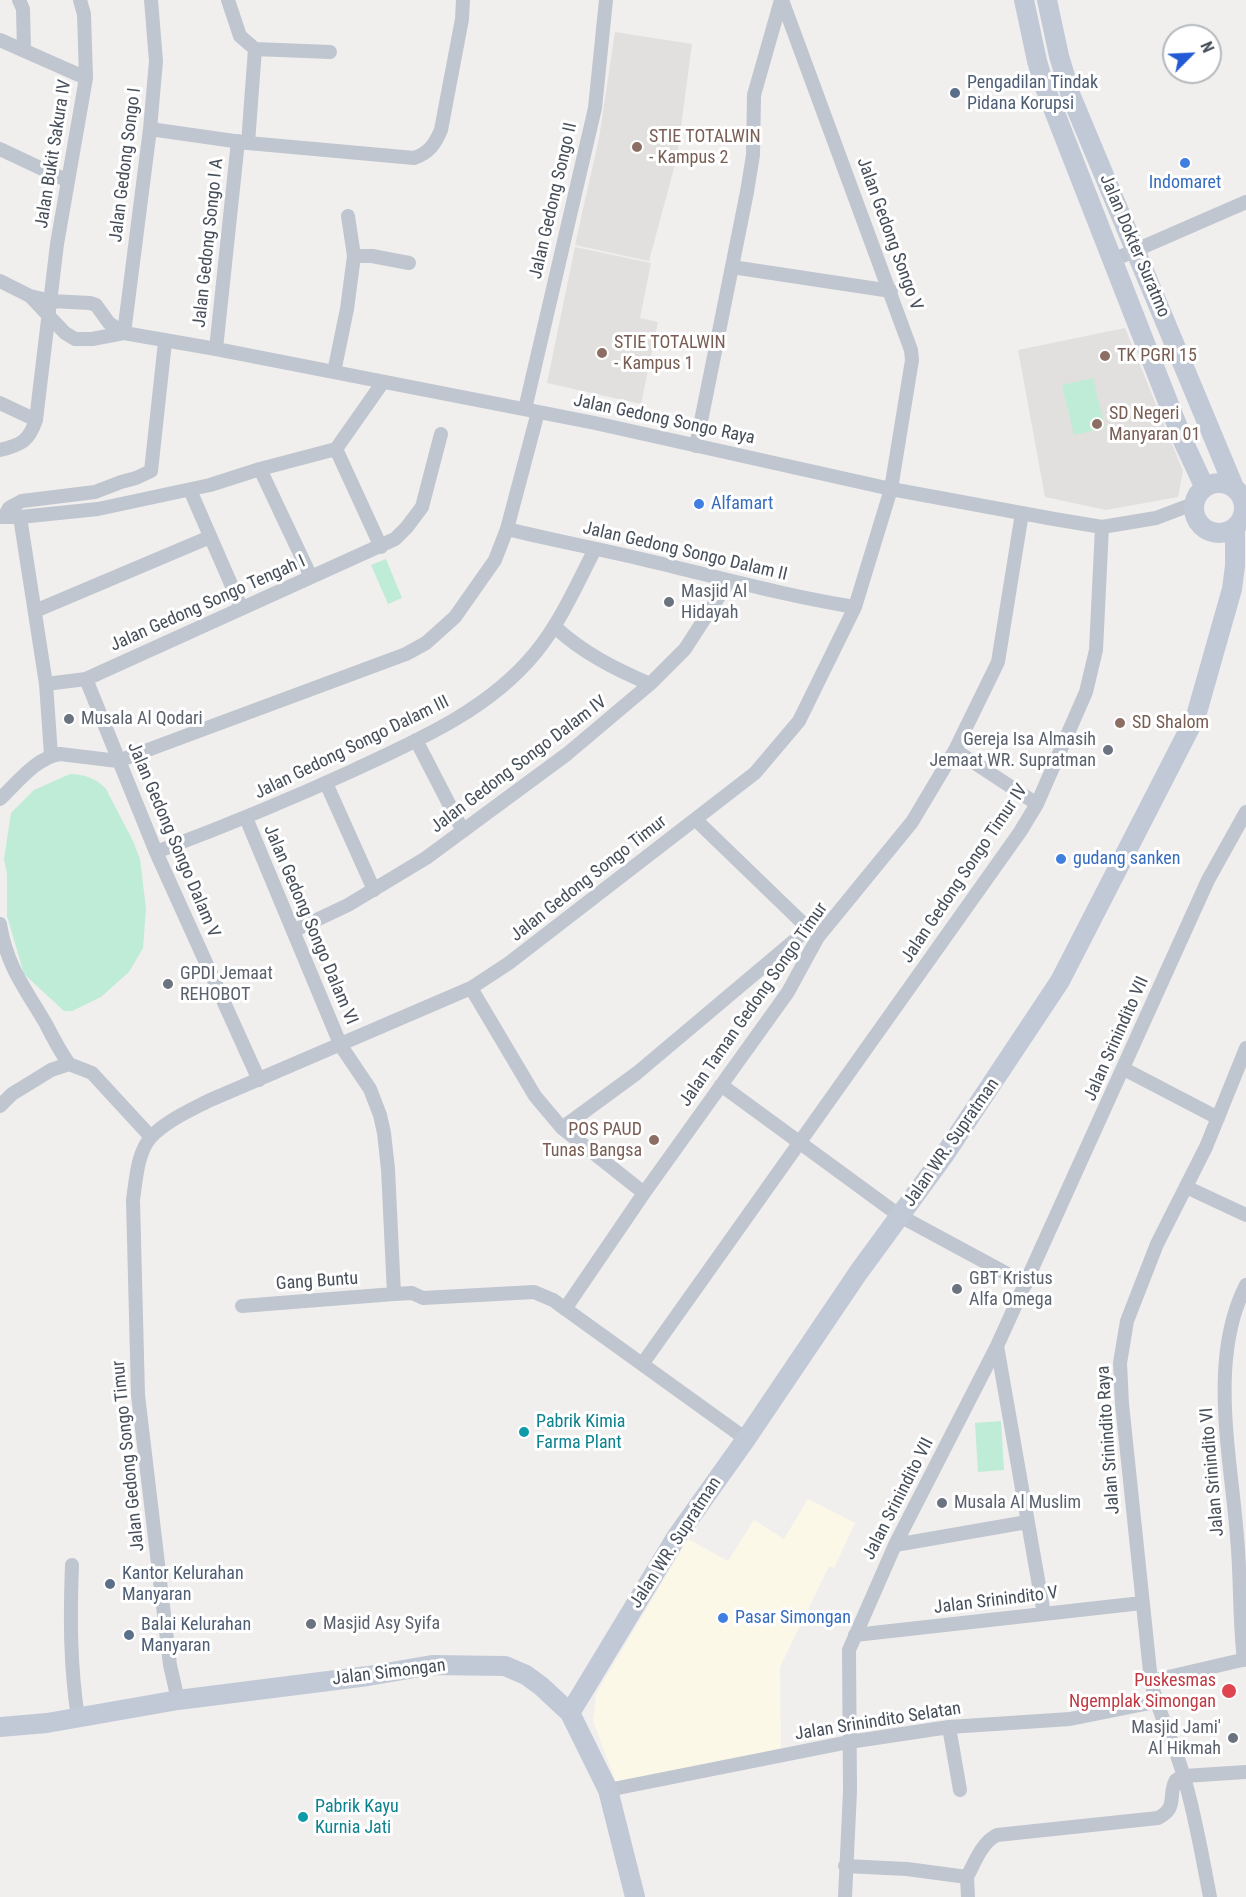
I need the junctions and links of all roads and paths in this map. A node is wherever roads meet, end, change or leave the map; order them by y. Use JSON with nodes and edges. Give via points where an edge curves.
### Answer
{"nodes":[{"id":1,"x":19,"y":0,"type":"edge"},
{"id":2,"x":80,"y":0,"type":"edge"},
{"id":3,"x":152,"y":0,"type":"edge"},
{"id":4,"x":228,"y":0,"type":"edge"},
{"id":5,"x":464,"y":0,"type":"edge"},
{"id":6,"x":606,"y":0,"type":"edge"},
{"id":7,"x":781,"y":0,"type":"edge"},
{"id":8,"x":1024,"y":0,"type":"edge"},
{"id":9,"x":1047,"y":0,"type":"edge"},
{"id":10,"x":0,"y":40,"type":"edge"},
{"id":11,"x":255,"y":49,"type":"junction"},
{"id":12,"x":24,"y":50,"type":"junction"},
{"id":13,"x":330,"y":52,"type":"dead end"},
{"id":14,"x":1059,"y":56,"type":"junction"},
{"id":15,"x":1037,"y":61,"type":"junction"},
{"id":16,"x":86,"y":78,"type":"junction"},
{"id":17,"x":150,"y":129,"type":"junction"},
{"id":18,"x":243,"y":142,"type":"junction"},
{"id":19,"x":0,"y":149,"type":"edge"},
{"id":20,"x":68,"y":181,"type":"junction"},
{"id":21,"x":1246,"y":202,"type":"edge"},
{"id":22,"x":348,"y":216,"type":"dead end"},
{"id":23,"x":1135,"y":249,"type":"junction"},
{"id":24,"x":354,"y":256,"type":"junction"},
{"id":25,"x":1113,"y":260,"type":"junction"},
{"id":26,"x":409,"y":263,"type":"dead end"},
{"id":27,"x":732,"y":267,"type":"junction"},
{"id":28,"x":0,"y":281,"type":"edge"},
{"id":29,"x":891,"y":291,"type":"junction"},
{"id":30,"x":50,"y":308,"type":"junction"},
{"id":31,"x":124,"y":333,"type":"junction"},
{"id":32,"x":165,"y":342,"type":"junction"},
{"id":33,"x":216,"y":349,"type":"junction"},
{"id":34,"x":334,"y":372,"type":"junction"},
{"id":35,"x":383,"y":382,"type":"junction"},
{"id":36,"x":0,"y":403,"type":"edge"},
{"id":37,"x":532,"y":410,"type":"junction"},
{"id":38,"x":36,"y":420,"type":"junction"},
{"id":39,"x":441,"y":434,"type":"dead end"},
{"id":40,"x":696,"y":446,"type":"junction"},
{"id":41,"x":336,"y":449,"type":"junction"},
{"id":42,"x":0,"y":450,"type":"edge"},
{"id":43,"x":260,"y":469,"type":"junction"},
{"id":44,"x":1204,"y":486,"type":"junction"},
{"id":45,"x":1234,"y":487,"type":"junction"},
{"id":46,"x":891,"y":489,"type":"junction"},
{"id":47,"x":190,"y":490,"type":"junction"},
{"id":48,"x":1193,"y":504,"type":"junction"},
{"id":49,"x":1022,"y":513,"type":"junction"},
{"id":50,"x":2,"y":517,"type":"edge"},
{"id":51,"x":20,"y":517,"type":"junction"},
{"id":52,"x":1241,"y":521,"type":"edge"},
{"id":53,"x":1102,"y":527,"type":"junction"},
{"id":54,"x":507,"y":529,"type":"junction"},
{"id":55,"x":210,"y":537,"type":"junction"},
{"id":56,"x":381,"y":547,"type":"junction"},
{"id":57,"x":595,"y":549,"type":"junction"},
{"id":58,"x":311,"y":577,"type":"junction"},
{"id":59,"x":729,"y":581,"type":"junction"},
{"id":60,"x":855,"y":607,"type":"junction"},
{"id":61,"x":241,"y":608,"type":"junction"},
{"id":62,"x":35,"y":611,"type":"junction"},
{"id":63,"x":555,"y":627,"type":"junction"},
{"id":64,"x":86,"y":679,"type":"junction"},
{"id":65,"x":46,"y":684,"type":"junction"},
{"id":66,"x":650,"y":684,"type":"junction"},
{"id":67,"x":416,"y":740,"type":"junction"},
{"id":68,"x":955,"y":750,"type":"junction"},
{"id":69,"x":51,"y":755,"type":"junction"},
{"id":70,"x":118,"y":761,"type":"junction"},
{"id":71,"x":326,"y":783,"type":"junction"},
{"id":72,"x":0,"y":800,"type":"edge"},
{"id":73,"x":1037,"y":804,"type":"junction"},
{"id":74,"x":1246,"y":812,"type":"edge"},
{"id":75,"x":246,"y":818,"type":"junction"},
{"id":76,"x":696,"y":820,"type":"junction"},
{"id":77,"x":463,"y":831,"type":"junction"},
{"id":78,"x":156,"y":852,"type":"junction"},
{"id":79,"x":374,"y":890,"type":"junction"},
{"id":80,"x":0,"y":924,"type":"edge"},
{"id":81,"x":293,"y":931,"type":"junction"},
{"id":82,"x":813,"y":933,"type":"junction"},
{"id":83,"x":471,"y":988,"type":"junction"},
{"id":84,"x":341,"y":1046,"type":"junction"},
{"id":85,"x":1246,"y":1048,"type":"edge"},
{"id":86,"x":69,"y":1064,"type":"junction"},
{"id":87,"x":1124,"y":1069,"type":"junction"},
{"id":88,"x":260,"y":1080,"type":"junction"},
{"id":89,"x":721,"y":1085,"type":"junction"},
{"id":90,"x":0,"y":1106,"type":"edge"},
{"id":91,"x":1218,"y":1118,"type":"junction"},
{"id":92,"x":562,"y":1128,"type":"junction"},
{"id":93,"x":151,"y":1137,"type":"junction"},
{"id":94,"x":800,"y":1143,"type":"junction"},
{"id":95,"x":1186,"y":1187,"type":"junction"},
{"id":96,"x":644,"y":1193,"type":"junction"},
{"id":97,"x":1246,"y":1215,"type":"edge"},
{"id":98,"x":900,"y":1216,"type":"junction"},
{"id":99,"x":1026,"y":1284,"type":"junction"},
{"id":100,"x":1246,"y":1285,"type":"edge"},
{"id":101,"x":394,"y":1294,"type":"junction"},
{"id":102,"x":242,"y":1306,"type":"dead end"},
{"id":103,"x":565,"y":1309,"type":"junction"},
{"id":104,"x":997,"y":1346,"type":"junction"},
{"id":105,"x":643,"y":1363,"type":"junction"},
{"id":106,"x":746,"y":1439,"type":"junction"},
{"id":107,"x":1027,"y":1522,"type":"junction"},
{"id":108,"x":1242,"y":1536,"type":"edge"},
{"id":109,"x":895,"y":1545,"type":"junction"},
{"id":110,"x":72,"y":1565,"type":"dead end"},
{"id":111,"x":1142,"y":1603,"type":"junction"},
{"id":112,"x":1044,"y":1614,"type":"junction"},
{"id":113,"x":855,"y":1635,"type":"junction"},
{"id":114,"x":1245,"y":1660,"type":"edge"},
{"id":115,"x":1151,"y":1681,"type":"junction"},
{"id":116,"x":178,"y":1700,"type":"junction"},
{"id":117,"x":1155,"y":1702,"type":"junction"},
{"id":118,"x":570,"y":1713,"type":"junction"},
{"id":119,"x":78,"y":1718,"type":"junction"},
{"id":120,"x":0,"y":1727,"type":"edge"},
{"id":121,"x":949,"y":1727,"type":"junction"},
{"id":122,"x":849,"y":1742,"type":"junction"},
{"id":123,"x":1246,"y":1772,"type":"edge"},
{"id":124,"x":1184,"y":1776,"type":"junction"},
{"id":125,"x":608,"y":1790,"type":"junction"},
{"id":126,"x":960,"y":1790,"type":"dead end"},
{"id":127,"x":845,"y":1866,"type":"junction"},
{"id":128,"x":967,"y":1877,"type":"junction"},
{"id":129,"x":635,"y":1897,"type":"edge"},
{"id":130,"x":845,"y":1897,"type":"edge"},
{"id":131,"x":968,"y":1897,"type":"edge"},
{"id":132,"x":1210,"y":1897,"type":"edge"}],
"edges":[{"from":1,"to":12,"type":"street","via":[[23,9]]},
{"from":2,"to":16,"type":"street","name":"Jalan Bukit Sakura IV"},
{"from":3,"to":17,"type":"street","name":"Jalan Gedong Songo I","via":[[156,61]]},
{"from":4,"to":11,"type":"street","via":[[240,36]]},
{"from":5,"to":18,"type":"street","via":[[441,130],[424,155],[414,158]]},
{"from":6,"to":37,"type":"street","name":"Jalan Gedong Songo II","via":[[595,108]]},
{"from":7,"to":27,"type":"street","via":[[754,95],[753,155]]},
{"from":7,"to":29,"type":"street","name":"Jalan Gedong Songo V"},
{"from":8,"to":15,"type":"main road","name":"Jalan Dokter Suratmo"},
{"from":9,"to":14,"type":"main road","name":"Jalan Dokter Suratmo"},
{"from":10,"to":12,"type":"street"},
{"from":11,"to":13,"type":"street"},
{"from":11,"to":18,"type":"street","name":"Jalan Gedong Songo I A"},
{"from":12,"to":16,"type":"street"},
{"from":14,"to":15,"type":"main road"},
{"from":14,"to":23,"type":"main road","name":"Jalan Dokter Suratmo","via":[[1071,96]]},
{"from":15,"to":25,"type":"main road","name":"Jalan Dokter Suratmo"},
{"from":16,"to":20,"type":"street","name":"Jalan Bukit Sakura IV"},
{"from":17,"to":18,"type":"street"},
{"from":17,"to":31,"type":"street","name":"Jalan Gedong Songo I"},
{"from":18,"to":33,"type":"street","name":"Jalan Gedong Songo I A"},
{"from":19,"to":20,"type":"street"},
{"from":20,"to":30,"type":"street","name":"Jalan Bukit Sakura IV"},
{"from":21,"to":23,"type":"street"},
{"from":22,"to":24,"type":"street"},
{"from":23,"to":25,"type":"street"},
{"from":23,"to":45,"type":"main road","name":"Jalan Dokter Suratmo"},
{"from":24,"to":26,"type":"street"},
{"from":24,"to":34,"type":"street"},
{"from":25,"to":44,"type":"main road","name":"Jalan Dokter Suratmo"},
{"from":27,"to":29,"type":"street"},
{"from":27,"to":40,"type":"street"},
{"from":28,"to":30,"type":"street"},
{"from":29,"to":46,"type":"street","name":"Jalan Gedong Songo V","via":[[912,360]]},
{"from":30,"to":31,"type":"street","via":[[96,305],[109,323]]},
{"from":30,"to":31,"type":"street","via":[[65,333],[75,339]]},
{"from":30,"to":38,"type":"street","name":"Jalan Bukit Sakura IV"},
{"from":31,"to":32,"type":"street","name":"Jalan Gedong Songo Raya"},
{"from":32,"to":33,"type":"street","name":"Jalan Gedong Songo Raya"},
{"from":32,"to":50,"type":"street","via":[[151,471],[95,492],[22,501]]},
{"from":33,"to":34,"type":"street","name":"Jalan Gedong Songo Raya"},
{"from":34,"to":35,"type":"street","name":"Jalan Gedong Songo Raya"},
{"from":35,"to":37,"type":"street","name":"Jalan Gedong Songo Raya"},
{"from":35,"to":41,"type":"street"},
{"from":36,"to":38,"type":"street"},
{"from":37,"to":40,"type":"street","name":"Jalan Gedong Songo Raya"},
{"from":37,"to":54,"type":"street","name":"Jalan Gedong Songo II"},
{"from":38,"to":42,"type":"street","via":[[27,440]]},
{"from":39,"to":56,"type":"street","name":"Jalan Gedong Songo Tengah I","via":[[422,507],[395,540]]},
{"from":40,"to":46,"type":"street","name":"Jalan Gedong Songo Raya"},
{"from":41,"to":43,"type":"street"},
{"from":41,"to":56,"type":"street"},
{"from":43,"to":47,"type":"street"},
{"from":43,"to":58,"type":"street"},
{"from":44,"to":45,"type":"main road","via":[[1214,482]]},
{"from":44,"to":48,"type":"main road"},
{"from":45,"to":52,"type":"main road","via":[[1244,507]]},
{"from":46,"to":49,"type":"street","name":"Jalan Gedong Songo Raya"},
{"from":46,"to":60,"type":"street","name":"Jalan Gedong Songo Timur"},
{"from":47,"to":51,"type":"street","via":[[98,509]]},
{"from":47,"to":55,"type":"street"},
{"from":48,"to":52,"type":"main road","via":[[1195,517],[1203,528],[1216,533],[1229,531]]},
{"from":48,"to":53,"type":"street","name":"Jalan Gedong Songo Raya","via":[[1156,518]]},
{"from":49,"to":53,"type":"street","name":"Jalan Gedong Songo Raya"},
{"from":49,"to":68,"type":"street","name":"Jalan Taman Gedong Songo Timur","via":[[998,662]]},
{"from":50,"to":51,"type":"street"},
{"from":51,"to":62,"type":"street"},
{"from":52,"to":98,"type":"main road","name":"Jalan WR. Supratman","via":[[1232,589],[1196,716],[1060,981]]},
{"from":53,"to":73,"type":"street","name":"Jalan Gedong Songo Timur IV","via":[[1096,650],[1086,692]]},
{"from":54,"to":57,"type":"street","name":"Jalan Gedong Songo Dalam II"},
{"from":54,"to":70,"type":"street","name":"Jalan Gedong Songo II","via":[[484,577],[455,617],[426,643],[406,654]]},
{"from":55,"to":61,"type":"street"},
{"from":55,"to":62,"type":"street"},
{"from":56,"to":58,"type":"street","name":"Jalan Gedong Songo Tengah I"},
{"from":57,"to":59,"type":"street","name":"Jalan Gedong Songo Dalam II"},
{"from":57,"to":63,"type":"street","name":"Jalan Gedong Songo Dalam III"},
{"from":58,"to":61,"type":"street","name":"Jalan Gedong Songo Tengah I"},
{"from":59,"to":60,"type":"street","name":"Jalan Gedong Songo Dalam II"},
{"from":59,"to":66,"type":"street","name":"Jalan Gedong Songo Dalam IV","via":[[685,649]]},
{"from":60,"to":76,"type":"street","name":"Jalan Gedong Songo Timur","via":[[799,721],[755,773]]},
{"from":61,"to":64,"type":"street","name":"Jalan Gedong Songo Tengah I"},
{"from":62,"to":65,"type":"street"},
{"from":63,"to":66,"type":"street","via":[[596,658]]},
{"from":63,"to":67,"type":"street","name":"Jalan Gedong Songo Dalam III","via":[[501,687],[462,715]]},
{"from":64,"to":65,"type":"street","name":"Jalan Gedong Songo Tengah I"},
{"from":64,"to":70,"type":"street","name":"Jalan Gedong Songo Dalam V"},
{"from":65,"to":69,"type":"street"},
{"from":66,"to":77,"type":"street","name":"Jalan Gedong Songo Dalam IV","via":[[567,754]]},
{"from":67,"to":71,"type":"street","name":"Jalan Gedong Songo Dalam III"},
{"from":67,"to":77,"type":"street"},
{"from":68,"to":73,"type":"street"},
{"from":68,"to":82,"type":"street","name":"Jalan Taman Gedong Songo Timur","via":[[912,822]]},
{"from":69,"to":70,"type":"street"},
{"from":69,"to":72,"type":"street"},
{"from":70,"to":78,"type":"street","name":"Jalan Gedong Songo Dalam V"},
{"from":71,"to":75,"type":"street","name":"Jalan Gedong Songo Dalam III"},
{"from":71,"to":79,"type":"street"},
{"from":73,"to":94,"type":"street","name":"Jalan Gedong Songo Timur IV"},
{"from":74,"to":87,"type":"street","name":"Jalan Srinindito VII","via":[[1208,880]]},
{"from":75,"to":78,"type":"street","name":"Jalan Gedong Songo Dalam III"},
{"from":75,"to":81,"type":"street","name":"Jalan Gedong Songo Dalam VI"},
{"from":76,"to":82,"type":"street"},
{"from":76,"to":83,"type":"street","name":"Jalan Gedong Songo Timur"},
{"from":77,"to":79,"type":"street","name":"Jalan Gedong Songo Dalam IV"},
{"from":78,"to":88,"type":"street","name":"Jalan Gedong Songo Dalam V"},
{"from":79,"to":81,"type":"street","name":"Jalan Gedong Songo Dalam IV"},
{"from":80,"to":86,"type":"street","via":[[4,949],[13,969]]},
{"from":81,"to":84,"type":"street","name":"Jalan Gedong Songo Dalam VI"},
{"from":82,"to":89,"type":"street","name":"Jalan Taman Gedong Songo Timur","via":[[788,992]]},
{"from":82,"to":92,"type":"street"},
{"from":83,"to":84,"type":"street","name":"Jalan Gedong Songo Timur"},
{"from":83,"to":92,"type":"street","via":[[535,1096]]},
{"from":84,"to":88,"type":"street","name":"Jalan Gedong Songo Timur"},
{"from":84,"to":101,"type":"street","name":"Jalan Gedong Songo Dalam VI","via":[[370,1089],[384,1133]]},
{"from":85,"to":91,"type":"street","name":"Jalan Srinindito Raya"},
{"from":86,"to":90,"type":"street","via":[[37,1078]]},
{"from":86,"to":93,"type":"street","via":[[92,1073]]},
{"from":87,"to":91,"type":"street"},
{"from":87,"to":99,"type":"street","name":"Jalan Srinindito VII"},
{"from":88,"to":93,"type":"street","name":"Jalan Gedong Songo Timur","via":[[208,1101]]},
{"from":89,"to":94,"type":"street"},
{"from":89,"to":96,"type":"street","name":"Jalan Taman Gedong Songo Timur"},
{"from":91,"to":95,"type":"street","name":"Jalan Srinindito Raya"},
{"from":92,"to":96,"type":"street"},
{"from":93,"to":116,"type":"street","name":"Jalan Gedong Songo Timur","via":[[137,1172],[133,1200],[138,1395],[170,1665]]},
{"from":94,"to":98,"type":"street"},
{"from":94,"to":105,"type":"street","name":"Jalan Gedong Songo Timur IV"},
{"from":95,"to":97,"type":"street"},
{"from":95,"to":111,"type":"street","name":"Jalan Srinindito Raya","via":[[1157,1244],[1127,1321],[1120,1363]]},
{"from":96,"to":103,"type":"street","name":"Jalan Taman Gedong Songo Timur"},
{"from":98,"to":99,"type":"street"},
{"from":98,"to":106,"type":"main road","name":"Jalan WR. Supratman"},
{"from":99,"to":104,"type":"street","name":"Jalan Srinindito VII"},
{"from":100,"to":108,"type":"street","name":"Jalan Srinindito VI","via":[[1228,1337],[1224,1412]]},
{"from":101,"to":102,"type":"street","name":"Gang Buntu"},
{"from":101,"to":103,"type":"street","name":"Gang Buntu","via":[[412,1293],[423,1298],[534,1292]]},
{"from":103,"to":105,"type":"street","name":"Gang Buntu"},
{"from":104,"to":107,"type":"street"},
{"from":104,"to":109,"type":"street","name":"Jalan Srinindito VII"},
{"from":105,"to":106,"type":"street","name":"Gang Buntu"},
{"from":106,"to":118,"type":"main road","name":"Jalan WR. Supratman","via":[[677,1536]]},
{"from":107,"to":109,"type":"street"},
{"from":107,"to":112,"type":"street"},
{"from":108,"to":114,"type":"street","name":"Jalan Srinindito VI"},
{"from":109,"to":113,"type":"street","name":"Jalan Srinindito VII"},
{"from":110,"to":119,"type":"street","via":[[69,1630]]},
{"from":111,"to":112,"type":"street","name":"Jalan Srinindito V"},
{"from":111,"to":115,"type":"street","name":"Jalan Srinindito Raya"},
{"from":112,"to":113,"type":"street","name":"Jalan Srinindito V"},
{"from":113,"to":122,"type":"street","name":"Jalan Srinindito VII","via":[[849,1650]]},
{"from":114,"to":115,"type":"street"},
{"from":115,"to":117,"type":"street","name":"Jalan Srinindito Raya"},
{"from":116,"to":118,"type":"main road","name":"Jalan Simongan","via":[[432,1665],[485,1665],[506,1666],[526,1676]]},
{"from":116,"to":119,"type":"main road","name":"Jalan Simongan"},
{"from":117,"to":121,"type":"street","name":"Jalan Srinindito Selatan","via":[[1070,1719]]},
{"from":117,"to":124,"type":"street","name":"Jalan Srinindito Raya"},
{"from":118,"to":125,"type":"main road","name":"Jalan Simongan"},
{"from":119,"to":120,"type":"main road","name":"Jalan Simongan"},
{"from":121,"to":122,"type":"street","name":"Jalan Srinindito Selatan"},
{"from":121,"to":126,"type":"street"},
{"from":122,"to":125,"type":"street","name":"Jalan Srinindito Selatan"},
{"from":122,"to":127,"type":"street","name":"Jalan Srinindito VII"},
{"from":123,"to":124,"type":"street"},
{"from":124,"to":128,"type":"street","via":[[1173,1786],[1167,1813],[1158,1818],[998,1835],[990,1838]]},
{"from":124,"to":132,"type":"street","name":"Jalan Srinindito Raya"},
{"from":125,"to":129,"type":"main road","name":"Jalan Simongan"},
{"from":127,"to":128,"type":"street"},
{"from":127,"to":130,"type":"street","name":"Jalan Srinindito VII"},
{"from":128,"to":131,"type":"street"}]}
